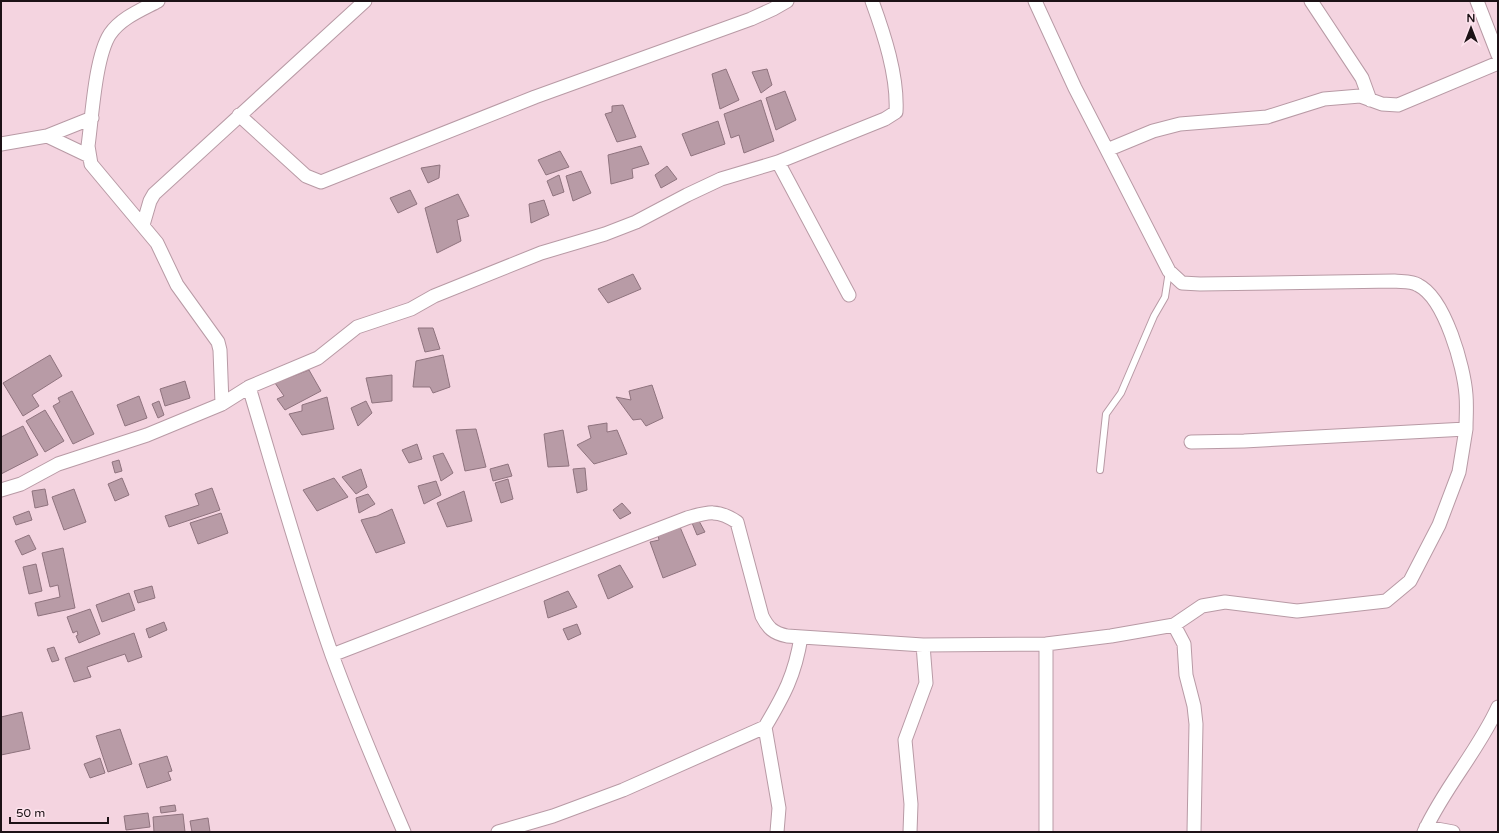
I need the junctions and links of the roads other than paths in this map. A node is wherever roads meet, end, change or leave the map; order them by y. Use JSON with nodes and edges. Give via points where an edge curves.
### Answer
{"nodes":[{"id":1,"x":158,"y":1,"type":"edge"},
{"id":2,"x":364,"y":1,"type":"edge"},
{"id":3,"x":787,"y":1,"type":"edge"},
{"id":4,"x":872,"y":1,"type":"edge"},
{"id":5,"x":1034,"y":1,"type":"edge"},
{"id":6,"x":1311,"y":1,"type":"edge"},
{"id":7,"x":1477,"y":1,"type":"edge"},
{"id":8,"x":1498,"y":55,"type":"edge"},
{"id":9,"x":1498,"y":63,"type":"edge"},
{"id":10,"x":1370,"y":100,"type":"junction"},
{"id":11,"x":239,"y":115,"type":"junction"},
{"id":12,"x":92,"y":118,"type":"junction"},
{"id":13,"x":47,"y":136,"type":"junction"},
{"id":14,"x":1,"y":144,"type":"edge"},
{"id":15,"x":1107,"y":150,"type":"junction"},
{"id":16,"x":89,"y":156,"type":"junction"},
{"id":17,"x":778,"y":162,"type":"junction"},
{"id":18,"x":143,"y":225,"type":"junction"},
{"id":19,"x":1169,"y":271,"type":"junction"},
{"id":20,"x":849,"y":295,"type":"dead end"},
{"id":21,"x":248,"y":387,"type":"junction"},
{"id":22,"x":222,"y":404,"type":"junction"},
{"id":23,"x":1466,"y":430,"type":"junction"},
{"id":24,"x":1191,"y":442,"type":"dead end"},
{"id":25,"x":1100,"y":470,"type":"dead end"},
{"id":26,"x":1,"y":490,"type":"edge"},
{"id":27,"x":1174,"y":625,"type":"junction"},
{"id":28,"x":801,"y":637,"type":"junction"},
{"id":29,"x":1046,"y":644,"type":"junction"},
{"id":30,"x":923,"y":645,"type":"junction"},
{"id":31,"x":332,"y":655,"type":"junction"},
{"id":32,"x":1498,"y":707,"type":"edge"},
{"id":33,"x":764,"y":727,"type":"junction"},
{"id":34,"x":1425,"y":830,"type":"edge"},
{"id":35,"x":404,"y":832,"type":"edge"},
{"id":36,"x":498,"y":832,"type":"edge"},
{"id":37,"x":777,"y":832,"type":"edge"},
{"id":38,"x":910,"y":832,"type":"edge"},
{"id":39,"x":1046,"y":832,"type":"edge"},
{"id":40,"x":1194,"y":832,"type":"edge"},
{"id":41,"x":1453,"y":832,"type":"edge"}],
"edges":[{"from":1,"to":12,"type":"street","via":[[129,16],[110,35],[99,63]]},
{"from":2,"to":11,"type":"street"},
{"from":3,"to":11,"type":"street","via":[[751,19],[535,97],[321,182],[306,176]]},
{"from":4,"to":17,"type":"street","via":[[885,35],[897,99],[896,112],[885,119]]},
{"from":5,"to":15,"type":"street"},
{"from":6,"to":10,"type":"street","via":[[1362,78]]},
{"from":7,"to":8,"type":"street"},
{"from":9,"to":10,"type":"street","via":[[1398,105]]},
{"from":10,"to":15,"type":"street","via":[[1360,96],[1324,99],[1267,117],[1180,124],[1153,131]]},
{"from":11,"to":18,"type":"street","via":[[154,194]]},
{"from":12,"to":13,"type":"street"},
{"from":12,"to":16,"type":"street"},
{"from":13,"to":14,"type":"street"},
{"from":13,"to":16,"type":"street"},
{"from":15,"to":19,"type":"street"},
{"from":16,"to":18,"type":"street","via":[[91,164]]},
{"from":17,"to":20,"type":"street"},
{"from":17,"to":21,"type":"street","via":[[721,179],[636,222],[541,253],[434,296],[410,309],[357,327],[318,358]]},
{"from":18,"to":22,"type":"street","via":[[157,243],[177,285],[218,342]]},
{"from":19,"to":23,"type":"street","via":[[1182,282],[1200,284],[1394,281],[1418,284],[1431,294],[1446,320],[1459,355],[1466,395]]},
{"from":19,"to":25,"type":"lane","via":[[1165,297],[1121,393],[1106,414]]},
{"from":21,"to":22,"type":"street"},
{"from":21,"to":31,"type":"street"},
{"from":22,"to":26,"type":"street","via":[[147,435],[58,464],[21,484]]},
{"from":23,"to":24,"type":"street"},
{"from":23,"to":27,"type":"street","via":[[1460,472],[1440,525],[1410,581],[1386,601],[1297,611],[1225,602],[1202,606]]},
{"from":27,"to":29,"type":"street"},
{"from":27,"to":40,"type":"street","via":[[1184,644],[1186,675],[1196,724]]},
{"from":28,"to":30,"type":"street"},
{"from":28,"to":31,"type":"street","via":[[776,634],[767,627],[737,522],[725,514],[708,512]]},
{"from":28,"to":33,"type":"street","via":[[797,662],[785,693]]},
{"from":29,"to":30,"type":"street"},
{"from":29,"to":39,"type":"street"},
{"from":30,"to":38,"type":"street","via":[[926,683],[905,740],[911,804]]},
{"from":31,"to":35,"type":"street","via":[[361,732]]},
{"from":32,"to":34,"type":"street","via":[[1491,723]]},
{"from":33,"to":36,"type":"street","via":[[623,790],[553,816]]},
{"from":33,"to":37,"type":"street","via":[[779,808]]},
{"from":34,"to":41,"type":"street"}]}
